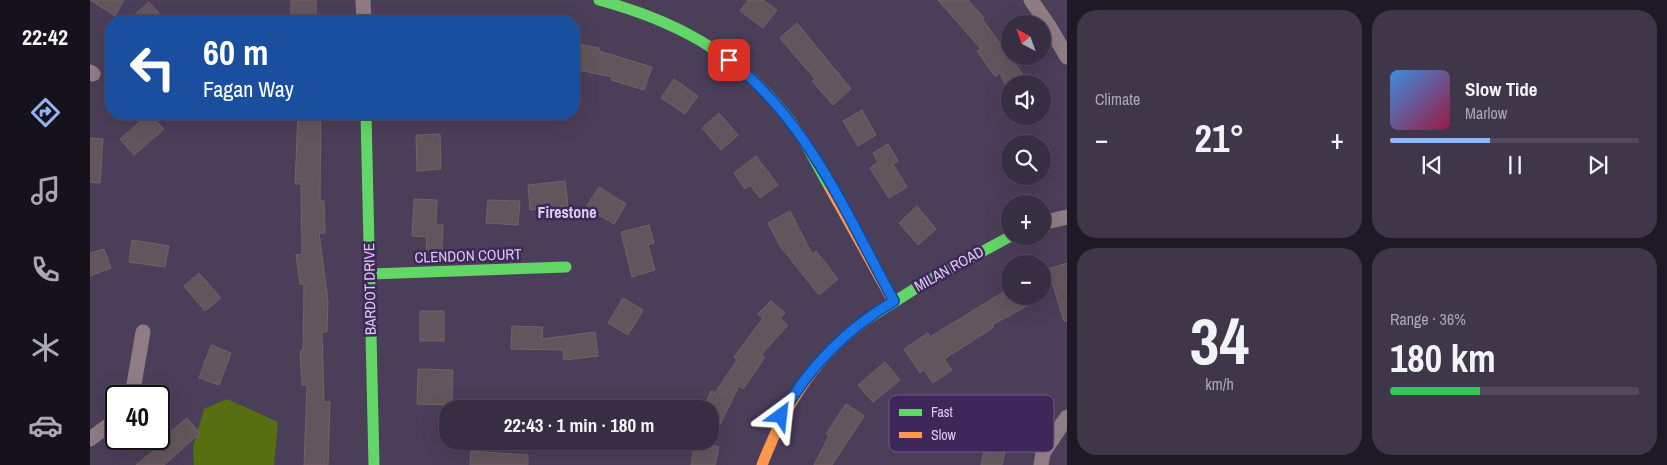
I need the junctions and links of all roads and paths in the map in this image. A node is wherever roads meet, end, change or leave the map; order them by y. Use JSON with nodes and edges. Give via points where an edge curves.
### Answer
{"nodes":[{"id":1,"x":363,"y":0,"type":"edge"},
{"id":2,"x":599,"y":0,"type":"edge"},
{"id":3,"x":1030,"y":0,"type":"edge"},
{"id":4,"x":364,"y":15,"type":"edge"},
{"id":5,"x":1067,"y":57,"type":"edge"},
{"id":6,"x":366,"y":120,"type":"edge"},
{"id":7,"x":1067,"y":217,"type":"edge"},
{"id":8,"x":1051,"y":221,"type":"edge"},
{"id":9,"x":1001,"y":241,"type":"edge"},
{"id":10,"x":566,"y":267,"type":"dead end"},
{"id":11,"x":371,"y":274,"type":"junction"},
{"id":12,"x":894,"y":301,"type":"junction"},
{"id":13,"x":143,"y":332,"type":"dead end"},
{"id":14,"x":134,"y":385,"type":"edge"},
{"id":15,"x":1067,"y":417,"type":"edge"},
{"id":16,"x":105,"y":428,"type":"edge"},
{"id":17,"x":1054,"y":436,"type":"edge"},
{"id":18,"x":90,"y":439,"type":"edge"},
{"id":19,"x":1044,"y":452,"type":"edge"},
{"id":20,"x":374,"y":465,"type":"edge"},
{"id":21,"x":762,"y":465,"type":"edge"},
{"id":22,"x":1041,"y":465,"type":"edge"}],
"edges":[{"from":1,"to":4,"type":"street"},
{"from":2,"to":12,"type":"street","via":[[667,22],[714,48],[759,85],[807,146]]},
{"from":3,"to":5,"type":"street"},
{"from":6,"to":11,"type":"street","name":"BARDOT DRIVE"},
{"from":7,"to":8,"type":"street"},
{"from":9,"to":12,"type":"street","name":"MILAN ROAD"},
{"from":10,"to":11,"type":"street","name":"CLENDON COURT"},
{"from":11,"to":20,"type":"street","name":"BARDOT DRIVE"},
{"from":12,"to":21,"type":"street","name":"MILAN ROAD","via":[[843,337],[804,379],[781,416]]},
{"from":13,"to":14,"type":"street"},
{"from":15,"to":17,"type":"street"},
{"from":16,"to":18,"type":"street"},
{"from":19,"to":22,"type":"street"}]}
